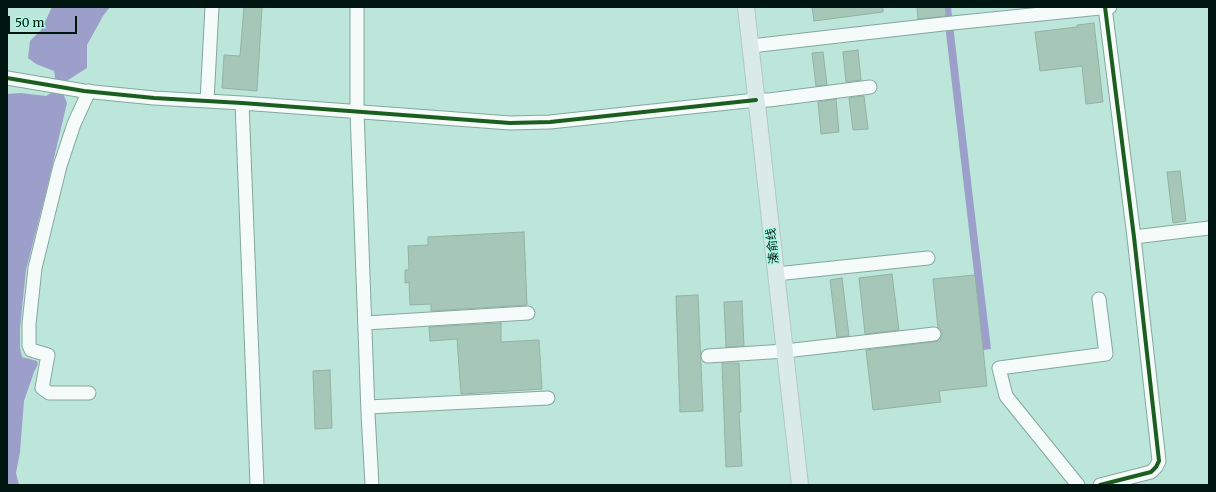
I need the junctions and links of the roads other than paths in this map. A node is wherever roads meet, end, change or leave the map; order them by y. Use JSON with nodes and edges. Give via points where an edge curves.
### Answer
{"nodes":[{"id":1,"x":212,"y":7,"type":"edge"},
{"id":2,"x":357,"y":7,"type":"edge"},
{"id":3,"x":746,"y":7,"type":"edge"},
{"id":4,"x":1106,"y":7,"type":"edge"},
{"id":5,"x":751,"y":46,"type":"junction"},
{"id":6,"x":7,"y":78,"type":"edge"},
{"id":7,"x":870,"y":87,"type":"dead end"},
{"id":8,"x":89,"y":91,"type":"junction"},
{"id":9,"x":756,"y":100,"type":"junction"},
{"id":10,"x":207,"y":101,"type":"junction"},
{"id":11,"x":242,"y":103,"type":"junction"},
{"id":12,"x":357,"y":112,"type":"junction"},
{"id":13,"x":1209,"y":228,"type":"edge"},
{"id":14,"x":1134,"y":237,"type":"junction"},
{"id":15,"x":928,"y":258,"type":"dead end"},
{"id":16,"x":776,"y":274,"type":"junction"},
{"id":17,"x":1099,"y":299,"type":"dead end"},
{"id":18,"x":528,"y":313,"type":"dead end"},
{"id":19,"x":365,"y":323,"type":"junction"},
{"id":20,"x":934,"y":334,"type":"dead end"},
{"id":21,"x":785,"y":351,"type":"junction"},
{"id":22,"x":708,"y":356,"type":"dead end"},
{"id":23,"x":89,"y":393,"type":"dead end"},
{"id":24,"x":548,"y":398,"type":"dead end"},
{"id":25,"x":368,"y":408,"type":"junction"},
{"id":26,"x":257,"y":485,"type":"edge"},
{"id":27,"x":372,"y":485,"type":"edge"},
{"id":28,"x":800,"y":485,"type":"edge"},
{"id":29,"x":1078,"y":485,"type":"edge"},
{"id":30,"x":1100,"y":485,"type":"edge"}],
"edges":[{"from":1,"to":10,"type":"street"},
{"from":2,"to":12,"type":"street"},
{"from":3,"to":5,"type":"main road","name":"溱俞线"},
{"from":4,"to":5,"type":"street"},
{"from":4,"to":14,"type":"street"},
{"from":5,"to":9,"type":"main road","name":"溱俞线"},
{"from":6,"to":8,"type":"street"},
{"from":7,"to":9,"type":"street"},
{"from":8,"to":10,"type":"street"},
{"from":8,"to":23,"type":"street","via":[[74,124],[60,166],[35,268],[29,324],[31,350],[48,354],[42,388],[49,393]]},
{"from":9,"to":12,"type":"street","via":[[550,122],[510,123]]},
{"from":9,"to":16,"type":"main road","name":"溱俞线"},
{"from":10,"to":11,"type":"street"},
{"from":11,"to":12,"type":"street"},
{"from":11,"to":26,"type":"street"},
{"from":12,"to":19,"type":"street"},
{"from":13,"to":14,"type":"street"},
{"from":14,"to":30,"type":"street","via":[[1159,461],[1151,472]]},
{"from":15,"to":16,"type":"street"},
{"from":16,"to":21,"type":"main road","name":"溱俞线"},
{"from":17,"to":29,"type":"street","via":[[1106,354],[999,368],[1006,396]]},
{"from":18,"to":19,"type":"street"},
{"from":19,"to":25,"type":"street"},
{"from":20,"to":21,"type":"street"},
{"from":21,"to":22,"type":"street"},
{"from":21,"to":28,"type":"main road","name":"溱俞线"},
{"from":24,"to":25,"type":"street"},
{"from":25,"to":27,"type":"street"}]}
